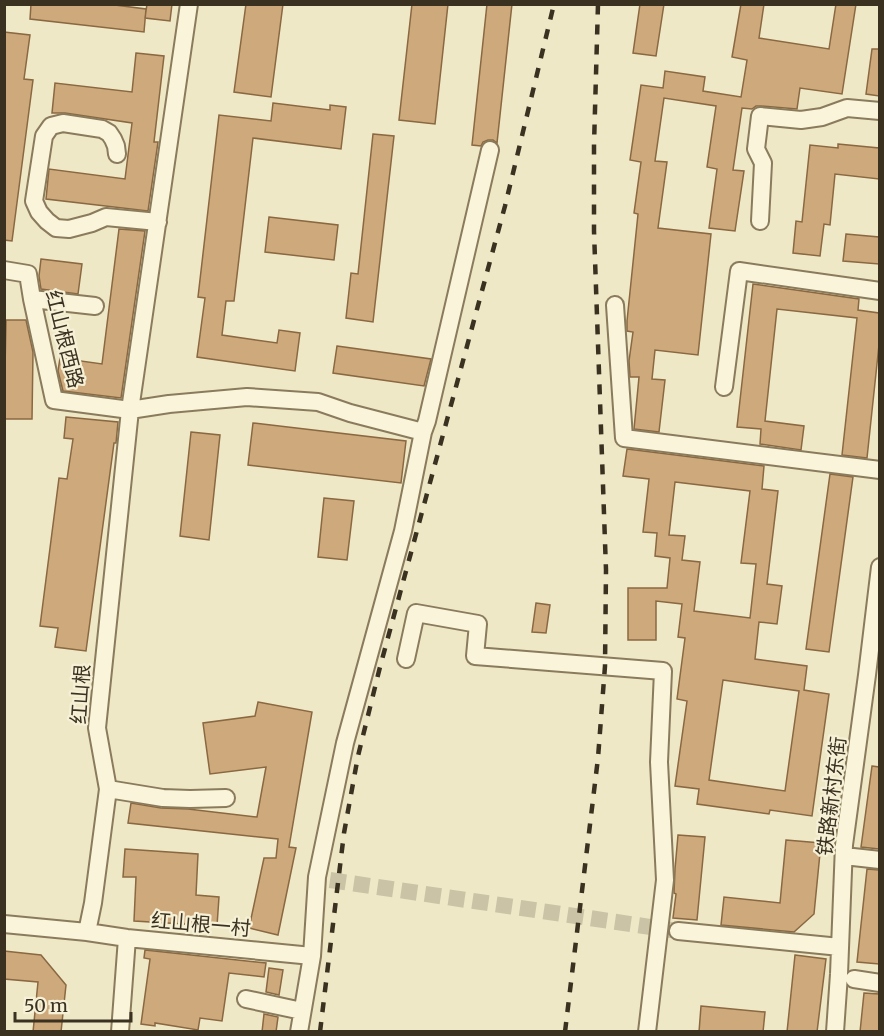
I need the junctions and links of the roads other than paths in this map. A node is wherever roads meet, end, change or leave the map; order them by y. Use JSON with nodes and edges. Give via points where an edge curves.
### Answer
{"nodes":[{"id":1,"x":189,"y":4,"type":"edge"},
{"id":2,"x":879,"y":111,"type":"edge"},
{"id":3,"x":490,"y":150,"type":"dead end"},
{"id":4,"x":117,"y":154,"type":"dead end"},
{"id":5,"x":760,"y":221,"type":"dead end"},
{"id":6,"x":158,"y":222,"type":"junction"},
{"id":7,"x":4,"y":270,"type":"edge"},
{"id":8,"x":879,"y":291,"type":"edge"},
{"id":9,"x":32,"y":300,"type":"junction"},
{"id":10,"x":615,"y":305,"type":"dead end"},
{"id":11,"x":95,"y":306,"type":"dead end"},
{"id":12,"x":724,"y":387,"type":"dead end"},
{"id":13,"x":130,"y":410,"type":"junction"},
{"id":14,"x":423,"y":432,"type":"junction"},
{"id":15,"x":879,"y":470,"type":"edge"},
{"id":16,"x":879,"y":567,"type":"edge"},
{"id":17,"x":406,"y":659,"type":"dead end"},
{"id":18,"x":873,"y":676,"type":"edge"},
{"id":19,"x":108,"y":789,"type":"junction"},
{"id":20,"x":226,"y":798,"type":"dead end"},
{"id":21,"x":844,"y":856,"type":"junction"},
{"id":22,"x":879,"y":860,"type":"edge"},
{"id":23,"x":4,"y":924,"type":"edge"},
{"id":24,"x":678,"y":931,"type":"tunnel mouth"},
{"id":25,"x":87,"y":932,"type":"junction"},
{"id":26,"x":127,"y":938,"type":"junction"},
{"id":27,"x":840,"y":947,"type":"junction"},
{"id":28,"x":312,"y":956,"type":"junction"},
{"id":29,"x":854,"y":979,"type":"dead end"},
{"id":30,"x":879,"y":982,"type":"edge"},
{"id":31,"x":246,"y":999,"type":"dead end"},
{"id":32,"x":302,"y":1011,"type":"junction"},
{"id":33,"x":120,"y":1032,"type":"edge"},
{"id":34,"x":299,"y":1032,"type":"edge"},
{"id":35,"x":647,"y":1032,"type":"edge"},
{"id":36,"x":835,"y":1032,"type":"edge"}],
"edges":[{"from":1,"to":6,"type":"street","name":"红山根"},
{"from":2,"to":5,"type":"street","via":[[847,108],[801,120],[760,116],[756,149],[763,163]]},
{"from":3,"to":14,"type":"street"},
{"from":4,"to":6,"type":"street","via":[[113,139],[102,129],[63,123],[51,126],[44,136],[34,201],[39,212],[56,228],[69,229],[106,217]]},
{"from":6,"to":13,"type":"street","name":"红山根"},
{"from":7,"to":9,"type":"street","name":"红山根西路","via":[[28,274]]},
{"from":8,"to":12,"type":"street","via":[[739,271]]},
{"from":9,"to":11,"type":"street"},
{"from":9,"to":13,"type":"street","name":"红山根西路","via":[[54,400]]},
{"from":10,"to":15,"type":"street","via":[[624,438]]},
{"from":13,"to":14,"type":"street","via":[[247,397],[318,402]]},
{"from":13,"to":19,"type":"street","name":"红山根","via":[[97,728]]},
{"from":14,"to":28,"type":"street","via":[[403,531],[345,743]]},
{"from":16,"to":18,"type":"street","name":"铁路新村东街"},
{"from":17,"to":35,"type":"street","via":[[416,613],[478,624],[475,656],[663,671],[659,762],[665,880]]},
{"from":18,"to":21,"type":"street","name":"铁路新村东街"},
{"from":19,"to":20,"type":"street","via":[[163,798]]},
{"from":19,"to":25,"type":"street","name":"红山根"},
{"from":21,"to":22,"type":"street"},
{"from":21,"to":27,"type":"street","name":"铁路新村东街"},
{"from":23,"to":25,"type":"street"},
{"from":24,"to":27,"type":"street"},
{"from":25,"to":26,"type":"street","name":"红山根一村"},
{"from":26,"to":28,"type":"street","name":"红山根一村"},
{"from":26,"to":33,"type":"street"},
{"from":27,"to":36,"type":"street","name":"铁路新村东街"},
{"from":28,"to":32,"type":"street"},
{"from":29,"to":30,"type":"street"},
{"from":31,"to":32,"type":"street"},
{"from":32,"to":34,"type":"street"}]}
